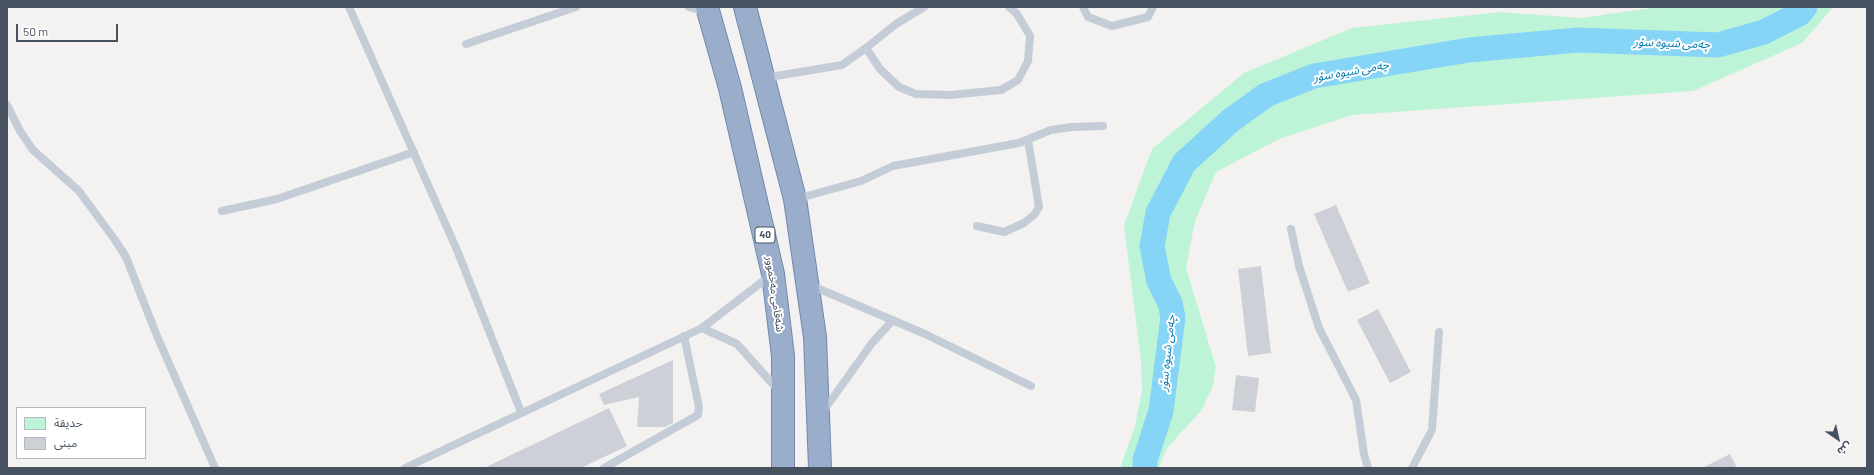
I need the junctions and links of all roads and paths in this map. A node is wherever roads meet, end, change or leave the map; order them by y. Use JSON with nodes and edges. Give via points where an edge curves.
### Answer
{"nodes":[{"id":1,"x":349,"y":7,"type":"edge"},
{"id":2,"x":576,"y":7,"type":"edge"},
{"id":3,"x":689,"y":7,"type":"edge"},
{"id":4,"x":745,"y":7,"type":"edge"},
{"id":5,"x":924,"y":7,"type":"edge"},
{"id":6,"x":1008,"y":7,"type":"edge"},
{"id":7,"x":1083,"y":7,"type":"edge"},
{"id":8,"x":1153,"y":7,"type":"edge"},
{"id":9,"x":708,"y":10,"type":"edge"},
{"id":10,"x":466,"y":44,"type":"dead end"},
{"id":11,"x":866,"y":48,"type":"junction"},
{"id":12,"x":763,"y":78,"type":"junction"},
{"id":13,"x":730,"y":88,"type":"junction"},
{"id":14,"x":7,"y":105,"type":"edge"},
{"id":15,"x":1103,"y":126,"type":"dead end"},
{"id":16,"x":1028,"y":140,"type":"junction"},
{"id":17,"x":414,"y":152,"type":"junction"},
{"id":18,"x":795,"y":200,"type":"junction"},
{"id":19,"x":222,"y":211,"type":"dead end"},
{"id":20,"x":977,"y":226,"type":"dead end"},
{"id":21,"x":1292,"y":229,"type":"dead end"},
{"id":22,"x":773,"y":274,"type":"junction"},
{"id":23,"x":808,"y":284,"type":"junction"},
{"id":24,"x":894,"y":320,"type":"junction"},
{"id":25,"x":702,"y":328,"type":"junction"},
{"id":26,"x":1439,"y":332,"type":"dead end"},
{"id":27,"x":684,"y":336,"type":"junction"},
{"id":28,"x":1031,"y":386,"type":"dead end"},
{"id":29,"x":784,"y":397,"type":"junction"},
{"id":30,"x":521,"y":412,"type":"junction"},
{"id":31,"x":819,"y":417,"type":"junction"},
{"id":32,"x":215,"y":468,"type":"edge"},
{"id":33,"x":405,"y":468,"type":"edge"},
{"id":34,"x":604,"y":468,"type":"edge"},
{"id":35,"x":783,"y":468,"type":"edge"},
{"id":36,"x":820,"y":468,"type":"edge"},
{"id":37,"x":1368,"y":468,"type":"edge"},
{"id":38,"x":1412,"y":468,"type":"edge"}],
"edges":[{"from":1,"to":17,"type":"lane"},
{"from":2,"to":10,"type":"lane"},
{"from":3,"to":9,"type":"lane"},
{"from":4,"to":12,"type":"highway"},
{"from":5,"to":11,"type":"lane","via":[[896,24]]},
{"from":6,"to":11,"type":"lane","via":[[1017,14],[1030,36],[1028,61],[1018,80],[1001,90],[950,95],[916,94],[899,86],[880,69]]},
{"from":7,"to":8,"type":"lane","via":[[1088,17],[1112,26],[1148,17]]},
{"from":9,"to":13,"type":"highway","name":"شەقامی مەخموور","number":"40"},
{"from":11,"to":12,"type":"lane","via":[[842,65]]},
{"from":12,"to":13,"type":"highway"},
{"from":12,"to":18,"type":"highway"},
{"from":13,"to":22,"type":"highway","name":"شەقامی مەخموور","number":"40"},
{"from":14,"to":32,"type":"lane","via":[[33,150],[79,191],[126,257],[157,336]]},
{"from":15,"to":16,"type":"lane","via":[[1051,130]]},
{"from":16,"to":18,"type":"lane","via":[[1019,144],[893,166],[861,181]]},
{"from":16,"to":20,"type":"lane","via":[[1039,206],[1034,215],[1024,223],[1004,232]]},
{"from":17,"to":19,"type":"lane","via":[[277,199]]},
{"from":17,"to":30,"type":"lane","via":[[457,250]]},
{"from":18,"to":23,"type":"highway"},
{"from":21,"to":37,"type":"lane","via":[[1299,266],[1319,328],[1356,400]]},
{"from":22,"to":25,"type":"lane"},
{"from":22,"to":29,"type":"highway","name":"شەقامی مەخموور","number":"40"},
{"from":23,"to":24,"type":"lane"},
{"from":23,"to":31,"type":"highway","via":[[815,337]]},
{"from":24,"to":28,"type":"lane"},
{"from":24,"to":31,"type":"lane","via":[[872,343]]},
{"from":25,"to":27,"type":"lane"},
{"from":25,"to":29,"type":"lane","via":[[737,344]]},
{"from":26,"to":38,"type":"lane","via":[[1432,430]]},
{"from":27,"to":30,"type":"lane"},
{"from":27,"to":34,"type":"lane","via":[[699,408],[698,415]]},
{"from":29,"to":35,"type":"highway","name":"شەقامی مەخموور","number":"40"},
{"from":30,"to":33,"type":"lane"},
{"from":31,"to":36,"type":"highway"}]}
